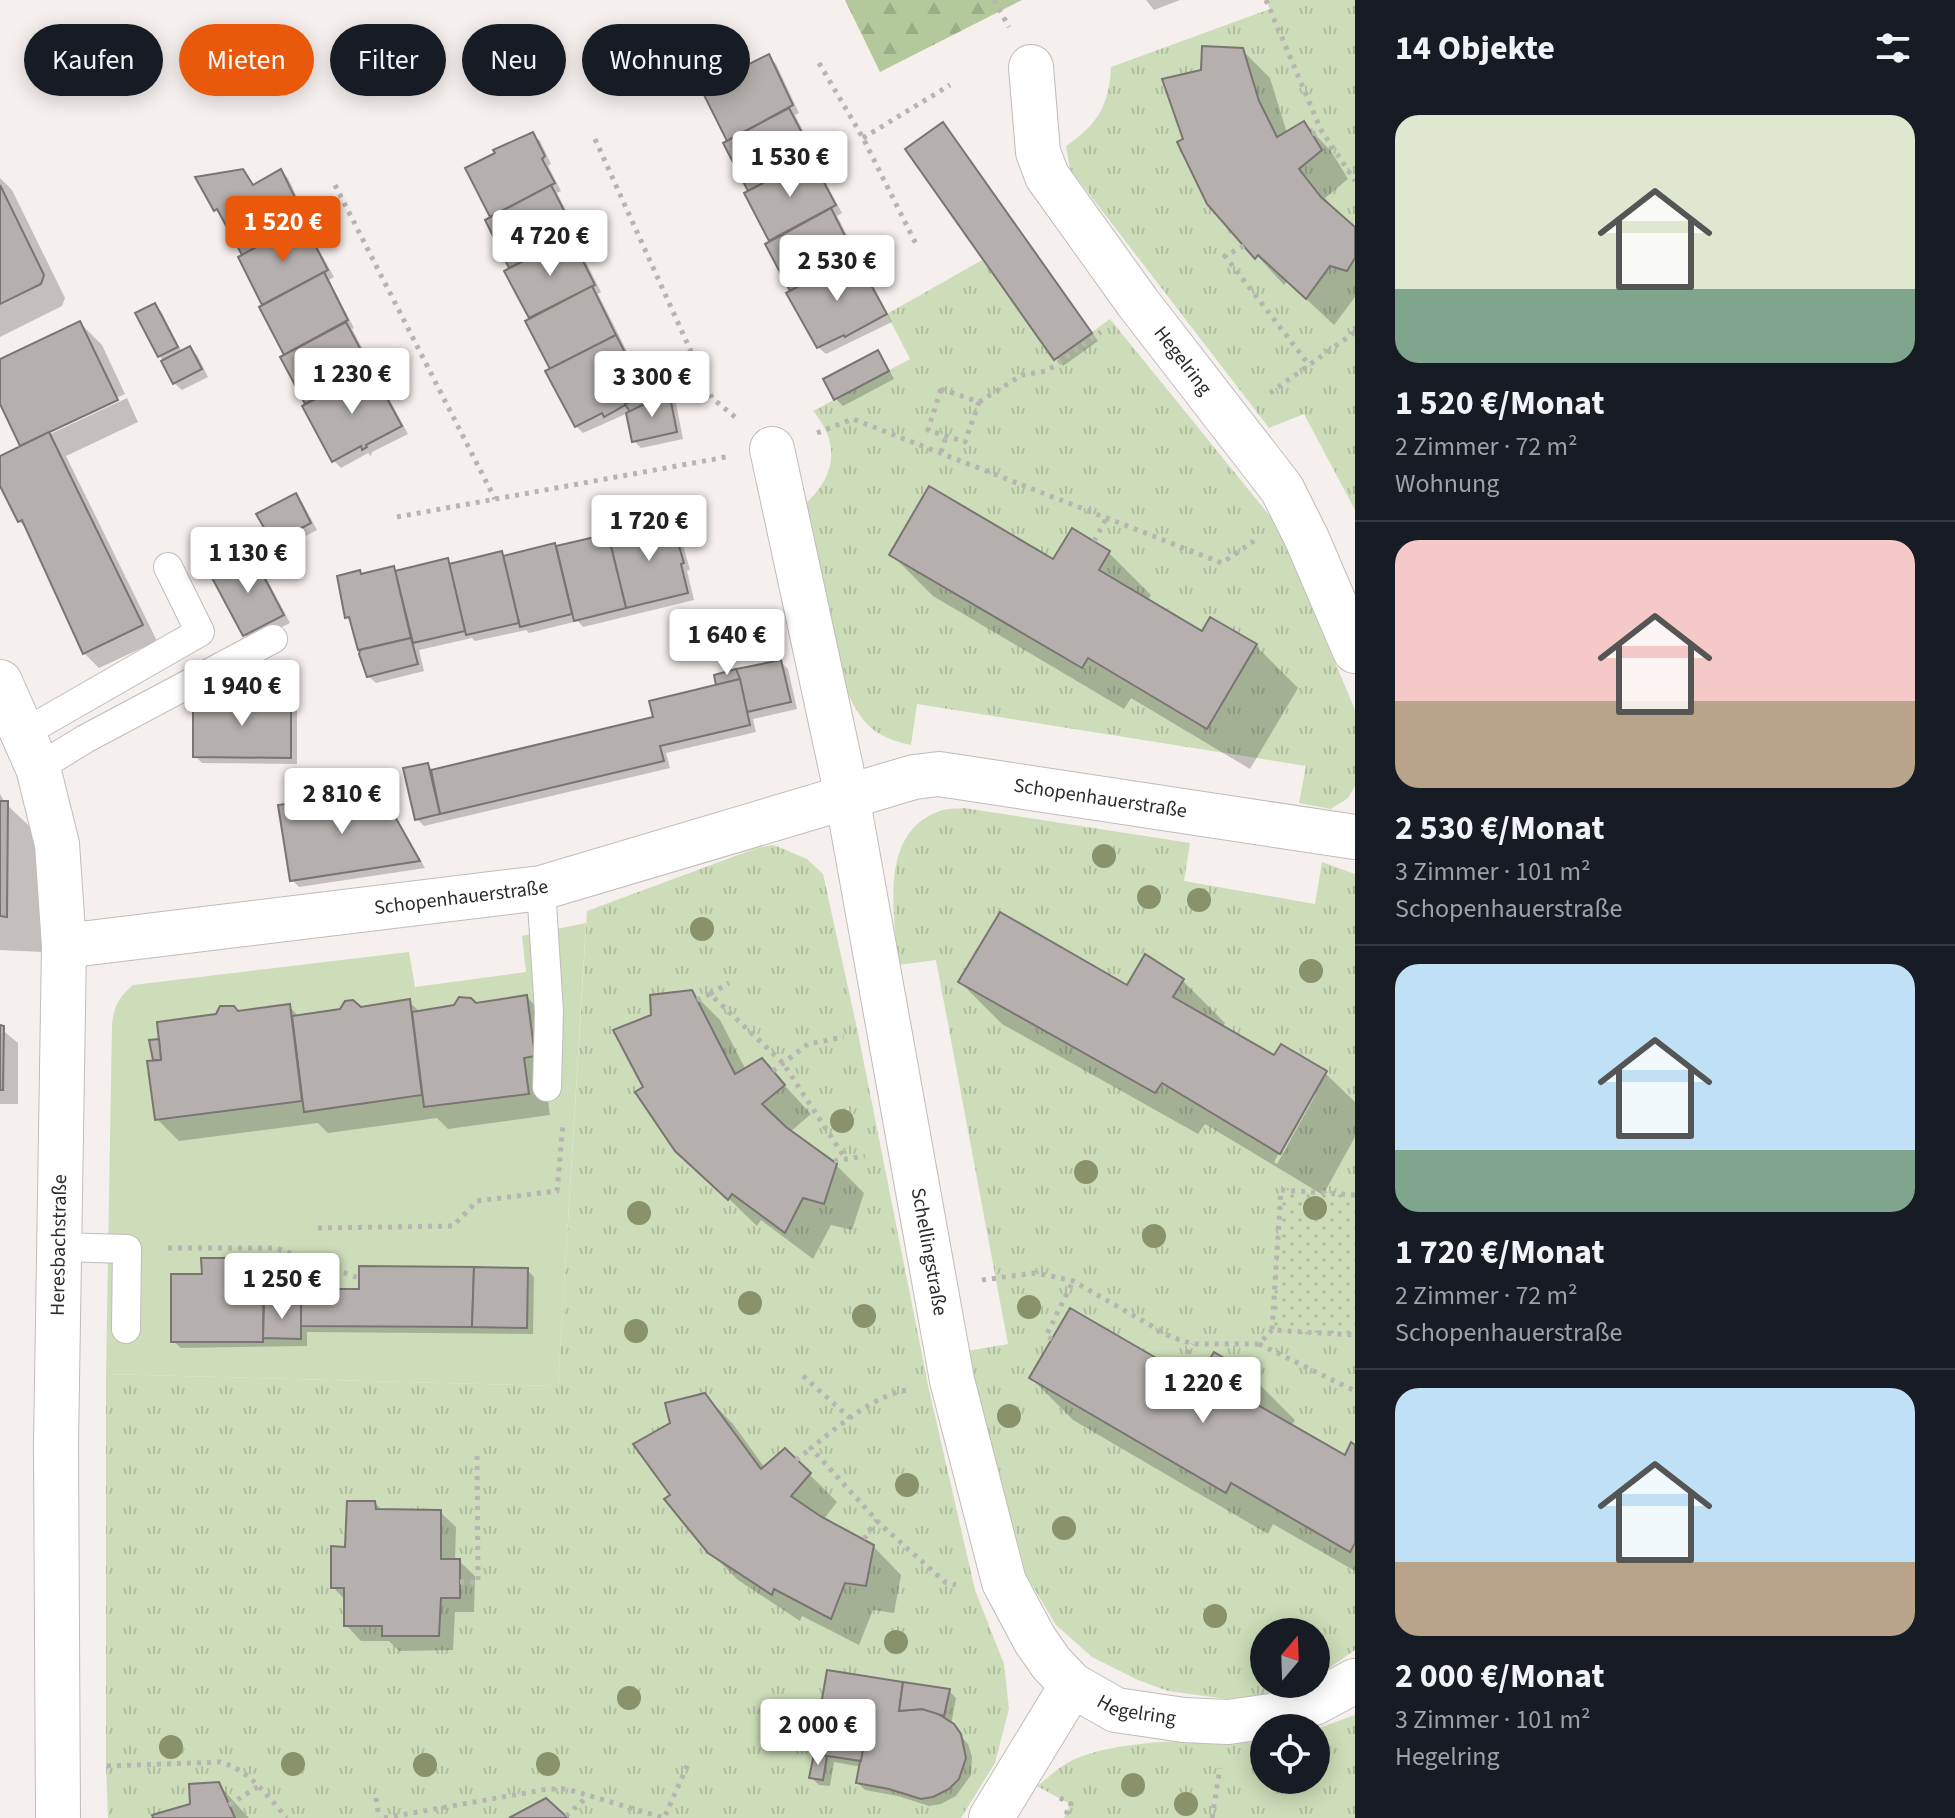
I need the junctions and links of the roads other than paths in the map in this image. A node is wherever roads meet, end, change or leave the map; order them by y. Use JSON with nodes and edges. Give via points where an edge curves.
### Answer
{"nodes":[{"id":1,"x":1031,"y":67,"type":"dead end"},
{"id":2,"x":772,"y":449,"type":"road end"},
{"id":3,"x":168,"y":567,"type":"dead end"},
{"id":4,"x":273,"y":639,"type":"dead end"},
{"id":5,"x":1355,"y":651,"type":"edge"},
{"id":6,"x":0,"y":682,"type":"edge"},
{"id":7,"x":31,"y":750,"type":"junction"},
{"id":8,"x":847,"y":796,"type":"junction"},
{"id":9,"x":1355,"y":837,"type":"edge"},
{"id":10,"x":541,"y":888,"type":"junction"},
{"id":11,"x":64,"y":946,"type":"junction"},
{"id":12,"x":547,"y":1087,"type":"dead end"},
{"id":13,"x":59,"y":1247,"type":"junction"},
{"id":14,"x":126,"y":1329,"type":"dead end"},
{"id":15,"x":1355,"y":1681,"type":"edge"},
{"id":16,"x":1072,"y":1685,"type":"junction"},
{"id":17,"x":58,"y":1818,"type":"edge"},
{"id":18,"x":991,"y":1818,"type":"edge"}],
"edges":[{"from":1,"to":5,"type":"street","name":"Hegelring","via":[[1038,152],[1047,176],[1282,489]]},
{"from":2,"to":8,"type":"street"},
{"from":3,"to":7,"type":"lane","via":[[200,632]]},
{"from":4,"to":7,"type":"lane","via":[[85,739]]},
{"from":6,"to":7,"type":"street","name":"Heresbachstraße"},
{"from":7,"to":11,"type":"street","name":"Heresbachstraße","via":[[57,844]]},
{"from":8,"to":9,"type":"street","name":"Schopenhauerstraße","via":[[939,774]]},
{"from":8,"to":10,"type":"street","name":"Schopenhauerstraße"},
{"from":8,"to":16,"type":"street","name":"Schellingstraße","via":[[952,1380],[1004,1582],[1035,1640]]},
{"from":10,"to":11,"type":"street","name":"Schopenhauerstraße"},
{"from":10,"to":12,"type":"lane","via":[[549,1012]]},
{"from":11,"to":13,"type":"street","name":"Heresbachstraße"},
{"from":13,"to":14,"type":"lane","via":[[127,1249]]},
{"from":13,"to":17,"type":"street","name":"Heresbachstraße"},
{"from":15,"to":16,"type":"street","name":"Hegelring","via":[[1314,1703],[1228,1722],[1116,1710]]},
{"from":16,"to":18,"type":"street","name":"Hegelring"}]}
